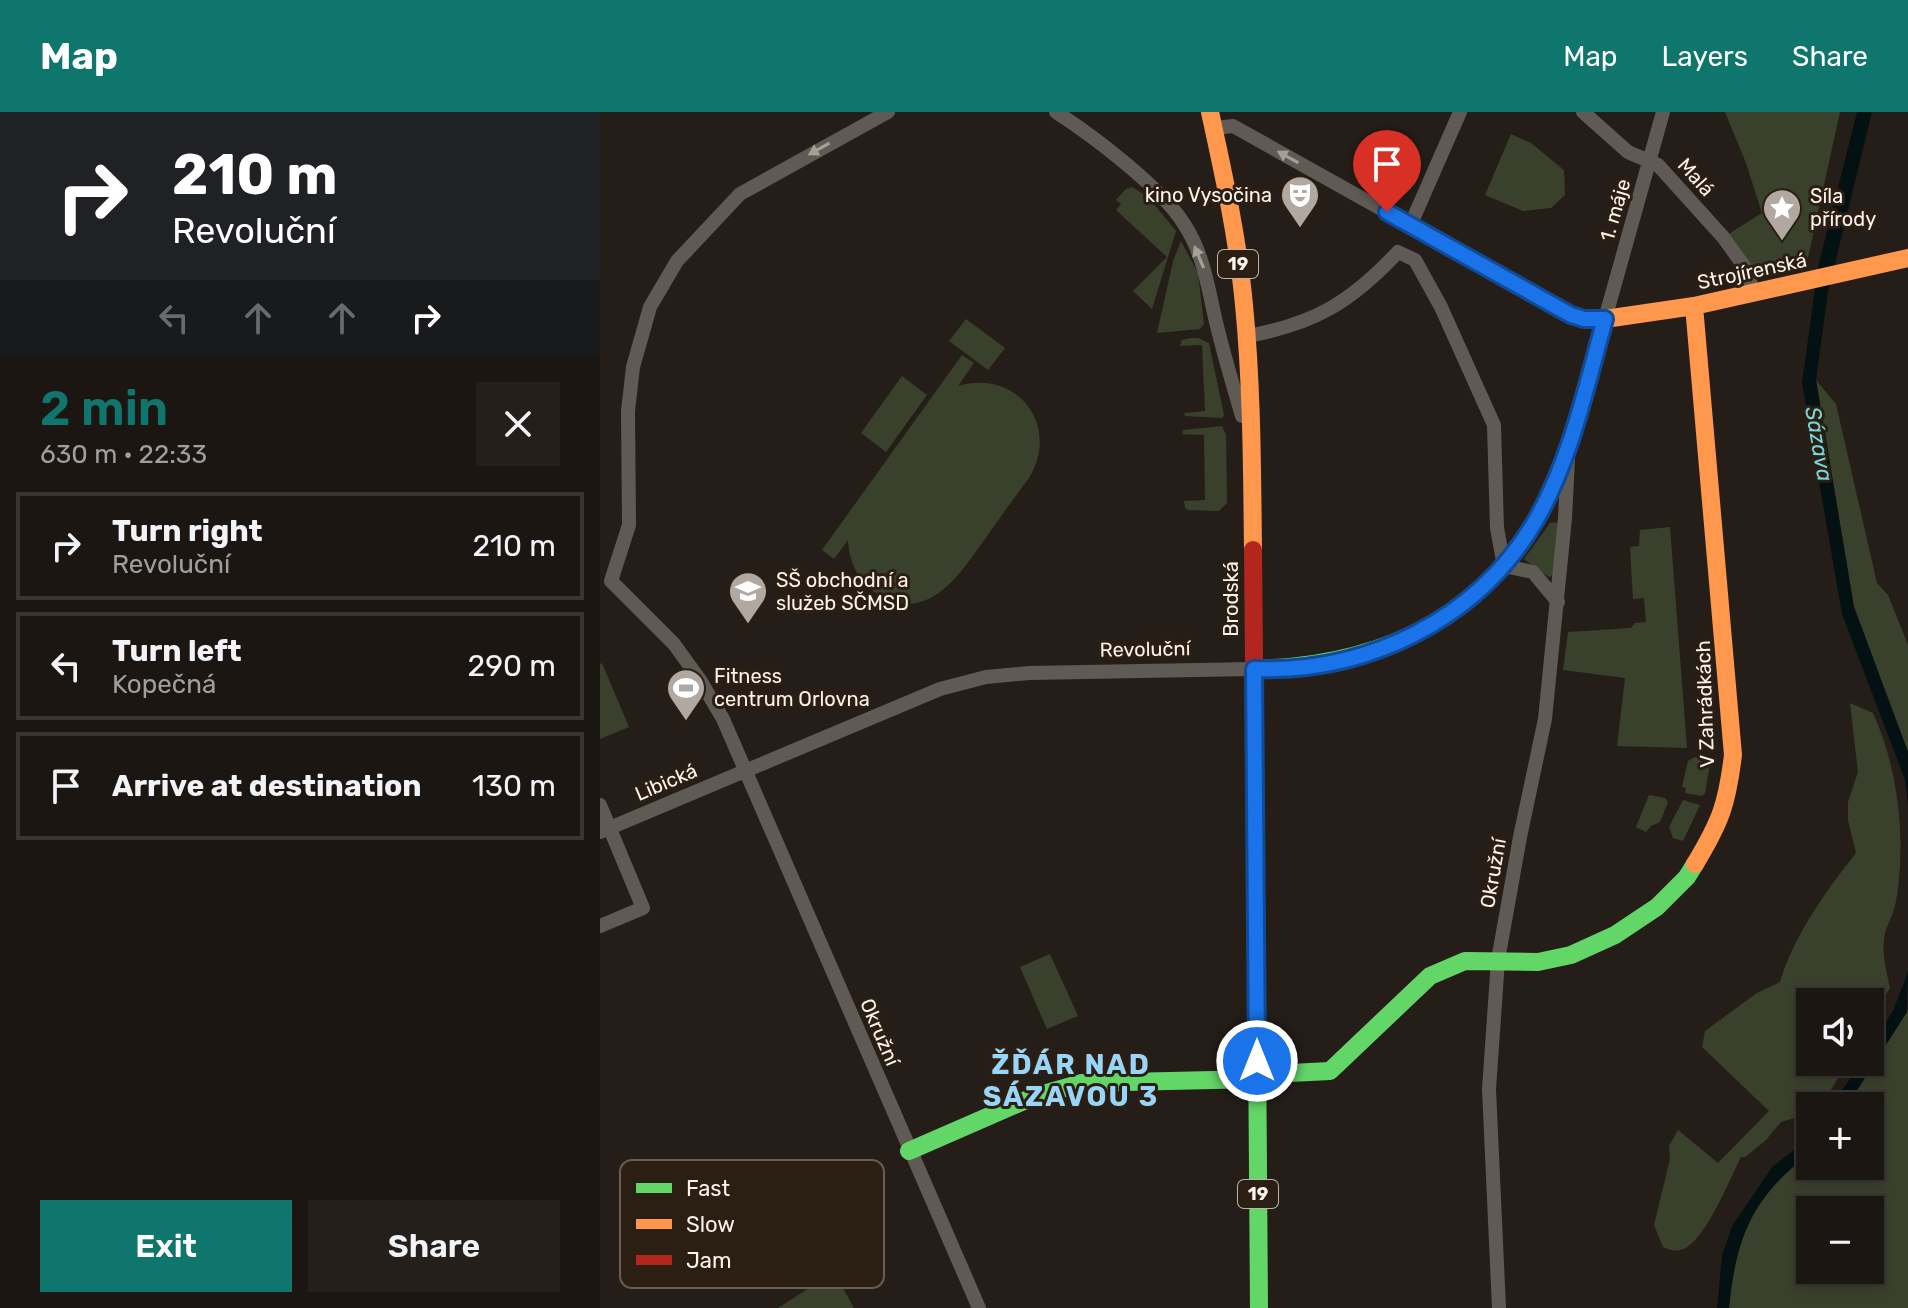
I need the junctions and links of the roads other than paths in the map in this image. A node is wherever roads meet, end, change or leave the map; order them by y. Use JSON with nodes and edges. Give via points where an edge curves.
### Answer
{"nodes":[{"id":1,"x":888,"y":112,"type":"edge"},
{"id":2,"x":1056,"y":112,"type":"edge"},
{"id":3,"x":1460,"y":112,"type":"edge"},
{"id":4,"x":1583,"y":112,"type":"edge"},
{"id":5,"x":1663,"y":112,"type":"edge"},
{"id":6,"x":1213,"y":120,"type":"edge"},
{"id":7,"x":1649,"y":161,"type":"junction"},
{"id":8,"x":1410,"y":226,"type":"junction"},
{"id":9,"x":1908,"y":258,"type":"edge"},
{"id":10,"x":1754,"y":293,"type":"junction"},
{"id":11,"x":1694,"y":306,"type":"junction"},
{"id":12,"x":1605,"y":319,"type":"junction"},
{"id":13,"x":1247,"y":336,"type":"junction"},
{"id":14,"x":1252,"y":417,"type":"junction"},
{"id":15,"x":1569,"y":447,"type":"junction"},
{"id":16,"x":1504,"y":566,"type":"junction"},
{"id":17,"x":1558,"y":602,"type":"junction"},
{"id":18,"x":1254,"y":669,"type":"junction"},
{"id":19,"x":747,"y":770,"type":"junction"},
{"id":20,"x":600,"y":805,"type":"edge"},
{"id":21,"x":605,"y":830,"type":"edge"},
{"id":22,"x":600,"y":926,"type":"edge"},
{"id":23,"x":1498,"y":960,"type":"junction"},
{"id":24,"x":1257,"y":1079,"type":"junction"},
{"id":25,"x":909,"y":1151,"type":"junction"},
{"id":26,"x":979,"y":1308,"type":"edge"},
{"id":27,"x":1259,"y":1308,"type":"edge"},
{"id":28,"x":1499,"y":1308,"type":"edge"}],
"edges":[{"from":1,"to":19,"type":"street","name":"Okružní","one_way":true,"via":[[740,194],[677,261],[638,340],[628,411],[629,525],[611,581],[674,644],[700,680]]},
{"from":14,"to":2,"type":"street","one_way":true,"via":[[1242,416],[1204,265],[1185,225],[1129,168]]},
{"from":3,"to":8,"type":"street"},
{"from":4,"to":7,"type":"street","name":"Malá","via":[[1628,152]]},
{"from":5,"to":7,"type":"street","name":"1. máje"},
{"from":8,"to":6,"type":"street","one_way":true,"via":[[1233,126]]},
{"from":6,"to":13,"type":"street","number":"19"},
{"from":7,"to":10,"type":"street","name":"Malá","via":[[1723,237],[1746,269]]},
{"from":7,"to":12,"type":"street","name":"1. máje"},
{"from":8,"to":12,"type":"street","via":[[1571,315]]},
{"from":9,"to":10,"type":"street","name":"Strojírenská"},
{"from":10,"to":11,"type":"street","name":"Strojírenská"},
{"from":11,"to":12,"type":"street","name":"Strojírenská"},
{"from":11,"to":23,"type":"street","name":"V Zahrádkách","via":[[1730,701],[1733,755],[1728,794],[1718,826],[1687,877],[1657,907],[1571,955],[1538,962]]},
{"from":12,"to":15,"type":"street","name":"Revoluční"},
{"from":13,"to":14,"type":"street","number":"19"},
{"from":13,"to":16,"type":"street","via":[[1299,325],[1333,309],[1398,252],[1415,260],[1494,425],[1497,528]]},
{"from":14,"to":18,"type":"street","name":"Brodská","number":"19"},
{"from":15,"to":16,"type":"street","name":"Revoluční","via":[[1536,520]]},
{"from":15,"to":17,"type":"street","name":"Okružní"},
{"from":16,"to":17,"type":"street","via":[[1533,572]]},
{"from":16,"to":18,"type":"street","name":"Revoluční","via":[[1468,602],[1412,637],[1339,663]]},
{"from":17,"to":23,"type":"street","name":"Okružní","via":[[1545,719]]},
{"from":18,"to":19,"type":"street","name":"Revoluční","via":[[986,677],[940,689]]},
{"from":18,"to":24,"type":"street","name":"Brodská","number":"19"},
{"from":19,"to":21,"type":"street","name":"Libická"},
{"from":19,"to":25,"type":"street","name":"Okružní"},
{"from":20,"to":21,"type":"street"},
{"from":21,"to":22,"type":"street","via":[[643,908]]},
{"from":23,"to":24,"type":"street","name":"V Zahrádkách","via":[[1465,961],[1430,976],[1330,1071]]},
{"from":23,"to":28,"type":"street","name":"Okružní","via":[[1489,1089]]},
{"from":24,"to":25,"type":"street","name":"V Zahrádkách","via":[[1071,1085]]},
{"from":24,"to":27,"type":"street","name":"Brodská","number":"19"},
{"from":25,"to":26,"type":"street","name":"Okružní"}]}
